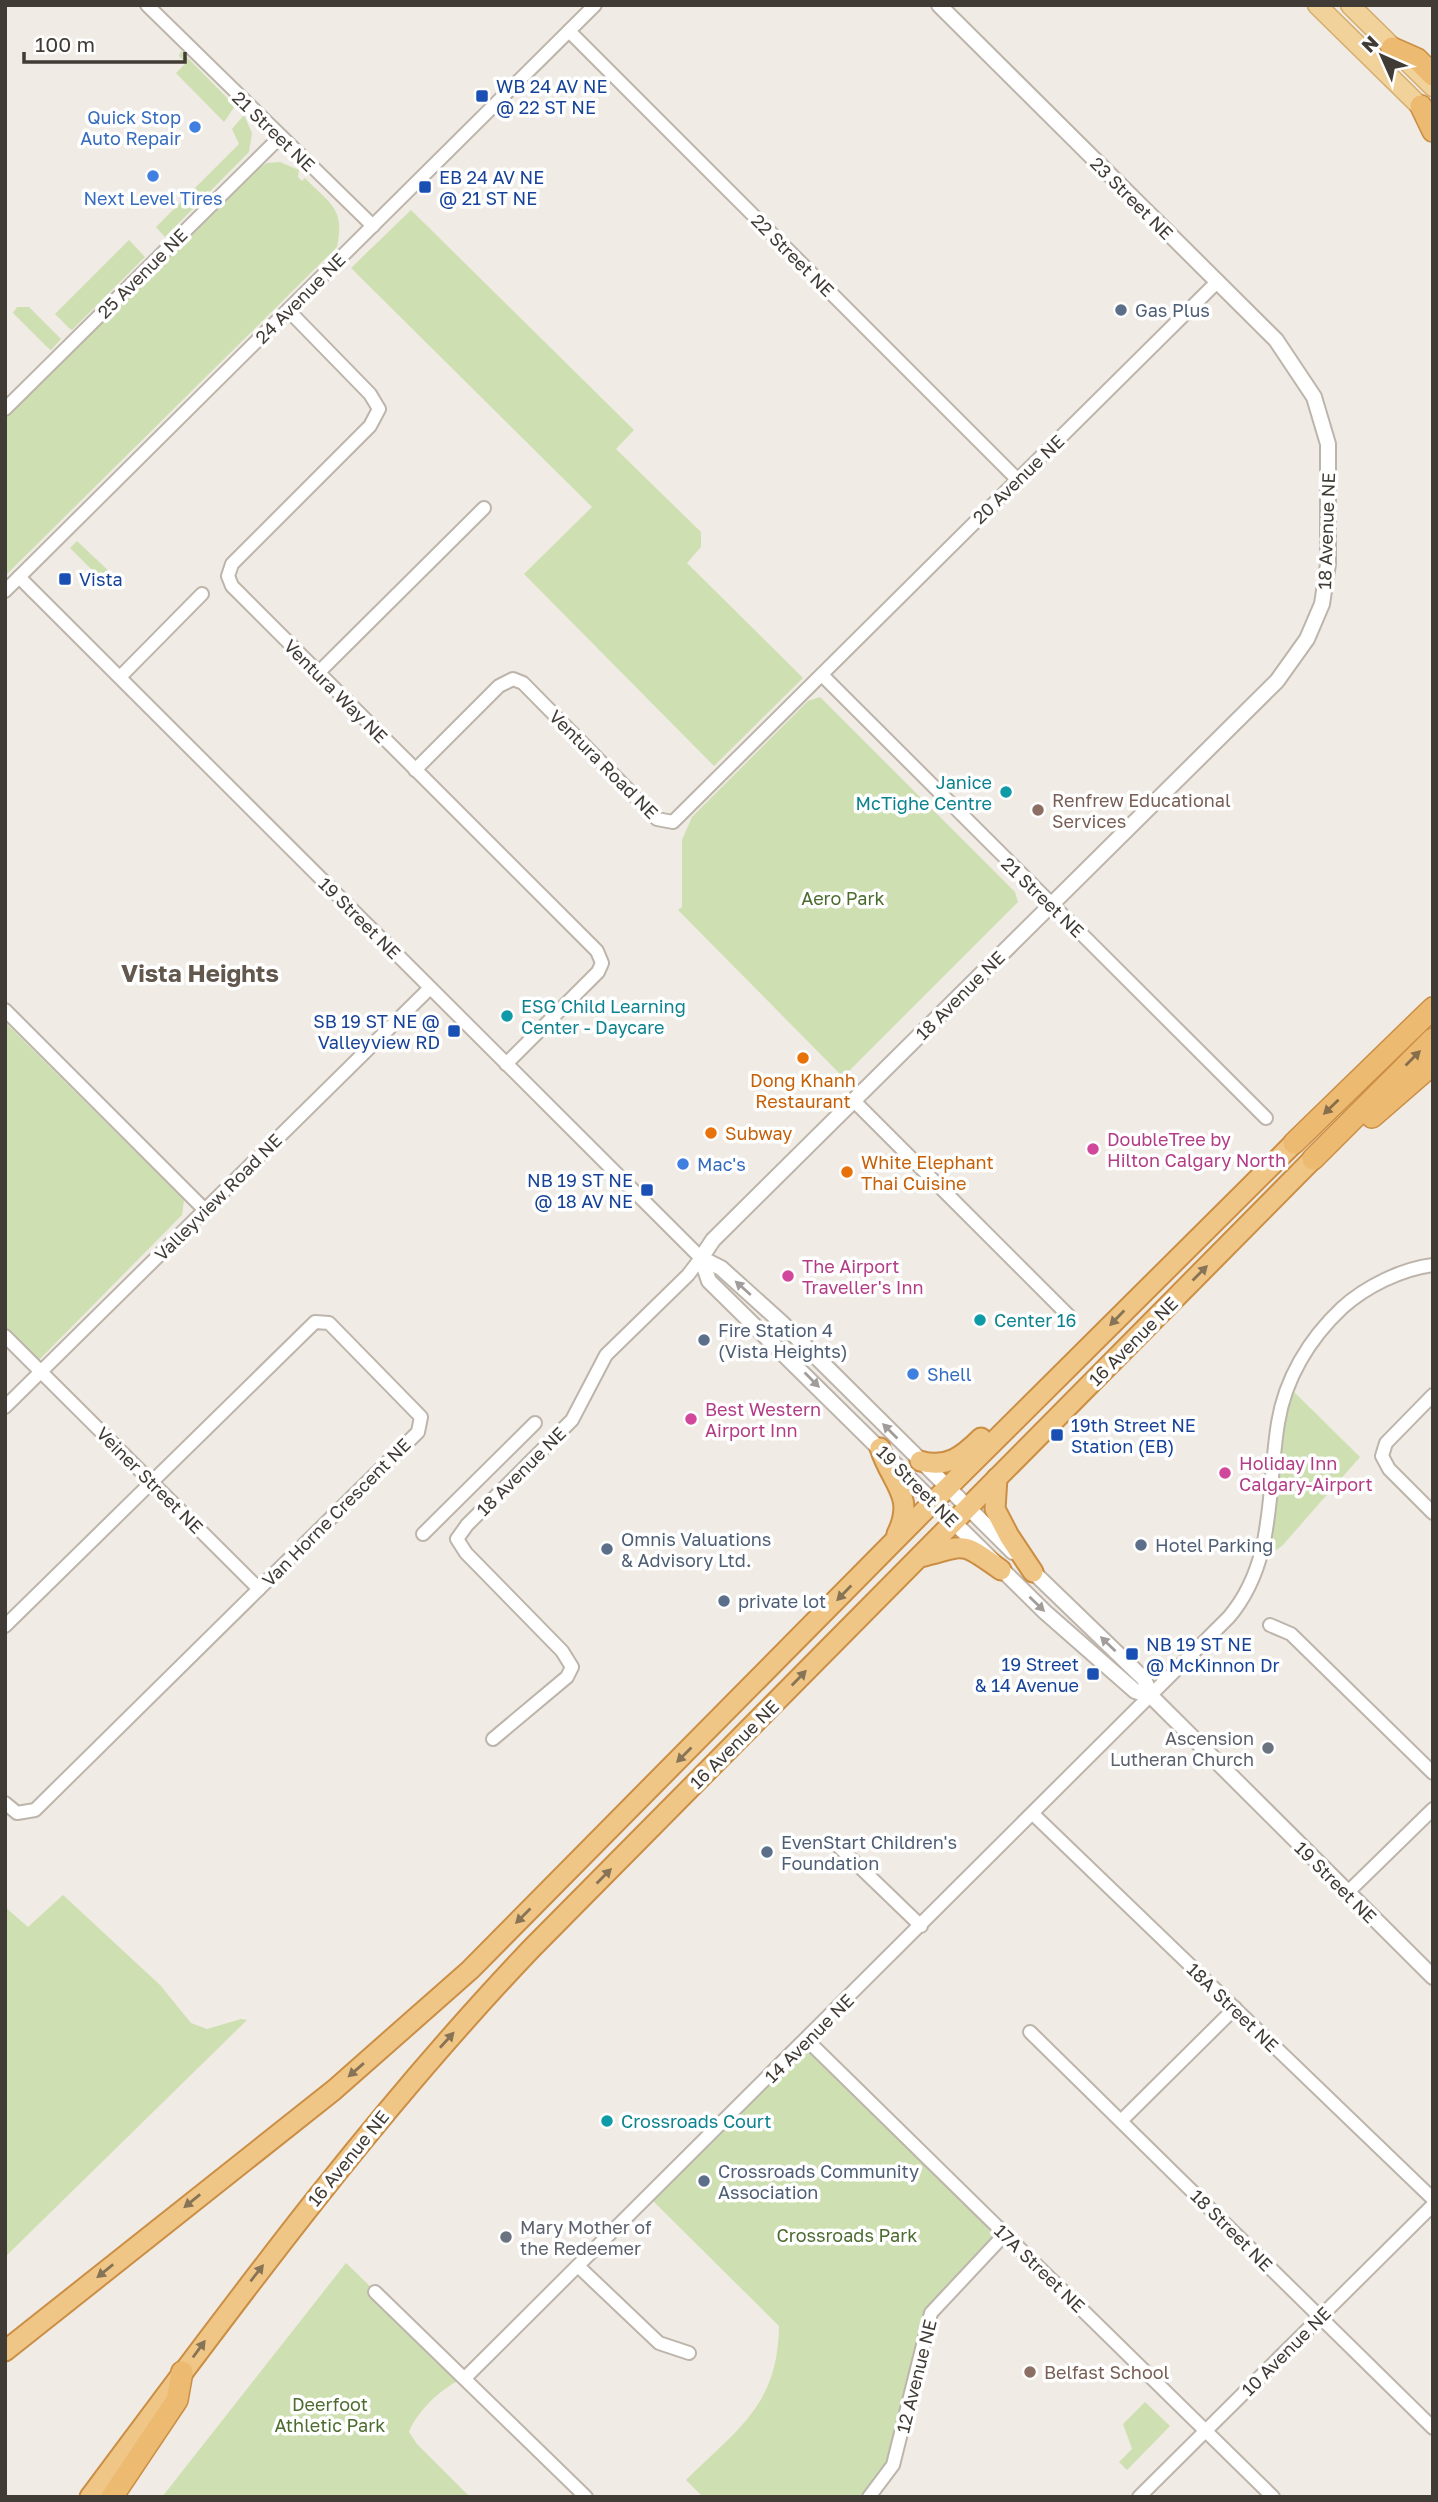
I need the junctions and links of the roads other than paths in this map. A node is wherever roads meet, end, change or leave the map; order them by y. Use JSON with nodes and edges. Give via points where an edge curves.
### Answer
{"nodes":[{"id":1,"x":147,"y":5,"type":"edge"},
{"id":2,"x":595,"y":5,"type":"edge"},
{"id":3,"x":939,"y":5,"type":"edge"},
{"id":4,"x":1317,"y":5,"type":"edge"},
{"id":5,"x":1350,"y":5,"type":"edge"},
{"id":6,"x":569,"y":31,"type":"junction"},
{"id":7,"x":1392,"y":48,"type":"junction"},
{"id":8,"x":1433,"y":75,"type":"edge"},
{"id":9,"x":1433,"y":88,"type":"edge"},
{"id":10,"x":1427,"y":113,"type":"edge"},
{"id":11,"x":1433,"y":131,"type":"edge"},
{"id":12,"x":279,"y":137,"type":"junction"},
{"id":13,"x":373,"y":226,"type":"junction"},
{"id":14,"x":1216,"y":284,"type":"junction"},
{"id":15,"x":288,"y":310,"type":"junction"},
{"id":16,"x":1314,"y":397,"type":"joint"},
{"id":17,"x":5,"y":409,"type":"edge"},
{"id":18,"x":1017,"y":479,"type":"junction"},
{"id":19,"x":484,"y":508,"type":"dead end"},
{"id":20,"x":19,"y":577,"type":"junction"},
{"id":21,"x":5,"y":591,"type":"edge"},
{"id":22,"x":202,"y":594,"type":"dead end"},
{"id":23,"x":318,"y":673,"type":"junction"},
{"id":24,"x":821,"y":675,"type":"junction"},
{"id":25,"x":121,"y":676,"type":"junction"},
{"id":26,"x":415,"y":770,"type":"junction"},
{"id":27,"x":1051,"y":905,"type":"junction"},
{"id":28,"x":430,"y":988,"type":"junction"},
{"id":29,"x":1433,"y":991,"type":"edge"},
{"id":30,"x":1433,"y":1008,"type":"edge"},
{"id":31,"x":5,"y":1010,"type":"edge"},
{"id":32,"x":1433,"y":1038,"type":"edge"},
{"id":33,"x":506,"y":1064,"type":"junction"},
{"id":34,"x":1433,"y":1064,"type":"edge"},
{"id":35,"x":1362,"y":1078,"type":"junction"},
{"id":36,"x":854,"y":1101,"type":"junction"},
{"id":37,"x":1266,"y":1118,"type":"dead end"},
{"id":38,"x":1294,"y":1143,"type":"joint"},
{"id":39,"x":1313,"y":1159,"type":"junction"},
{"id":40,"x":205,"y":1210,"type":"junction"},
{"id":41,"x":701,"y":1258,"type":"junction"},
{"id":42,"x":1433,"y":1265,"type":"edge"},
{"id":43,"x":1069,"y":1316,"type":"dead end"},
{"id":44,"x":5,"y":1336,"type":"edge"},
{"id":45,"x":1087,"y":1349,"type":"junction"},
{"id":46,"x":42,"y":1370,"type":"junction"},
{"id":47,"x":1433,"y":1395,"type":"edge"},
{"id":48,"x":5,"y":1407,"type":"edge"},
{"id":49,"x":535,"y":1423,"type":"dead end"},
{"id":50,"x":880,"y":1448,"type":"junction"},
{"id":51,"x":920,"y":1461,"type":"junction"},
{"id":52,"x":998,"y":1478,"type":"junction"},
{"id":53,"x":152,"y":1482,"type":"junction"},
{"id":54,"x":941,"y":1496,"type":"junction"},
{"id":55,"x":1433,"y":1513,"type":"edge"},
{"id":56,"x":960,"y":1515,"type":"junction"},
{"id":57,"x":423,"y":1534,"type":"dead end"},
{"id":58,"x":891,"y":1544,"type":"junction"},
{"id":59,"x":916,"y":1559,"type":"junction"},
{"id":60,"x":1001,"y":1570,"type":"junction"},
{"id":61,"x":1033,"y":1572,"type":"junction"},
{"id":62,"x":259,"y":1589,"type":"junction"},
{"id":63,"x":1270,"y":1625,"type":"dead end"},
{"id":64,"x":5,"y":1626,"type":"edge"},
{"id":65,"x":1151,"y":1696,"type":"junction"},
{"id":66,"x":493,"y":1739,"type":"dead end"},
{"id":67,"x":1433,"y":1773,"type":"edge"},
{"id":68,"x":5,"y":1803,"type":"edge"},
{"id":69,"x":1433,"y":1810,"type":"edge"},
{"id":70,"x":1034,"y":1814,"type":"junction"},
{"id":71,"x":836,"y":1844,"type":"dead end"},
{"id":72,"x":1347,"y":1893,"type":"junction"},
{"id":73,"x":920,"y":1926,"type":"junction"},
{"id":74,"x":1433,"y":1977,"type":"edge"},
{"id":75,"x":1235,"y":2008,"type":"junction"},
{"id":76,"x":1030,"y":2032,"type":"dead end"},
{"id":77,"x":807,"y":2040,"type":"junction"},
{"id":78,"x":1122,"y":2120,"type":"junction"},
{"id":79,"x":1433,"y":2199,"type":"edge"},
{"id":80,"x":1433,"y":2205,"type":"edge"},
{"id":81,"x":1005,"y":2234,"type":"junction"},
{"id":82,"x":578,"y":2266,"type":"junction"},
{"id":83,"x":375,"y":2292,"type":"dead end"},
{"id":84,"x":1319,"y":2317,"type":"junction"},
{"id":85,"x":5,"y":2351,"type":"edge"},
{"id":86,"x":689,"y":2353,"type":"dead end"},
{"id":87,"x":183,"y":2372,"type":"junction"},
{"id":88,"x":465,"y":2378,"type":"junction"},
{"id":89,"x":1433,"y":2428,"type":"edge"},
{"id":90,"x":1206,"y":2431,"type":"junction"},
{"id":91,"x":90,"y":2497,"type":"edge"},
{"id":92,"x":112,"y":2497,"type":"edge"},
{"id":93,"x":586,"y":2497,"type":"edge"},
{"id":94,"x":869,"y":2497,"type":"edge"},
{"id":95,"x":1139,"y":2497,"type":"edge"},
{"id":96,"x":1273,"y":2497,"type":"edge"}],
"edges":[{"from":1,"to":12,"type":"street","name":"21 Street NE"},
{"from":2,"to":6,"type":"street","name":"24 Avenue NE"},
{"from":3,"to":14,"type":"street","name":"23 Street NE"},
{"from":4,"to":10,"type":"main road"},
{"from":5,"to":7,"type":"main road"},
{"from":6,"to":13,"type":"street","name":"24 Avenue NE"},
{"from":6,"to":18,"type":"street","name":"22 Street NE"},
{"from":7,"to":8,"type":"highway","via":[[1417,60]]},
{"from":7,"to":9,"type":"main road"},
{"from":10,"to":11,"type":"highway"},
{"from":12,"to":13,"type":"street","name":"21 Street NE"},
{"from":12,"to":17,"type":"street","name":"25 Avenue NE"},
{"from":13,"to":15,"type":"street","name":"24 Avenue NE"},
{"from":14,"to":16,"type":"street","name":"23 Street NE","via":[[1276,340]]},
{"from":14,"to":18,"type":"street","name":"20 Avenue NE"},
{"from":15,"to":20,"type":"street","name":"24 Avenue NE"},
{"from":15,"to":23,"type":"street","name":"Ventura Way NE","via":[[370,394],[379,410],[370,426],[232,564],[228,576],[232,586]]},
{"from":16,"to":27,"type":"street","name":"18 Avenue NE","via":[[1328,444],[1328,564],[1314,626],[1277,681]]},
{"from":18,"to":24,"type":"street","name":"20 Avenue NE"},
{"from":19,"to":23,"type":"street"},
{"from":20,"to":21,"type":"street","name":"24 Avenue NE"},
{"from":20,"to":25,"type":"street","name":"19 Street NE"},
{"from":22,"to":25,"type":"street"},
{"from":23,"to":26,"type":"street","name":"Ventura Way NE"},
{"from":24,"to":26,"type":"street","name":"Ventura Road NE","via":[[673,822],[657,819],[523,682],[513,679],[499,686]]},
{"from":24,"to":27,"type":"street","name":"21 Street NE"},
{"from":25,"to":28,"type":"street","name":"19 Street NE"},
{"from":26,"to":33,"type":"street","name":"Ventura Way NE","via":[[597,951],[602,963]]},
{"from":27,"to":36,"type":"street","name":"18 Avenue NE"},
{"from":27,"to":37,"type":"street","name":"21 Street NE"},
{"from":28,"to":33,"type":"street","name":"19 Street NE"},
{"from":28,"to":40,"type":"street","name":"Valleyview Road NE"},
{"from":29,"to":35,"type":"highway"},
{"from":30,"to":35,"type":"highway","name":"16 Avenue NE"},
{"from":31,"to":40,"type":"street"},
{"from":39,"to":32,"type":"highway","name":"16 Avenue NE","one_way":true},
{"from":33,"to":41,"type":"street","name":"19 Street NE"},
{"from":34,"to":39,"type":"highway","via":[[1349,1135]]},
{"from":35,"to":38,"type":"highway","name":"16 Avenue NE","one_way":true},
{"from":36,"to":41,"type":"street","name":"18 Avenue NE","via":[[713,1240]]},
{"from":36,"to":43,"type":"street"},
{"from":38,"to":45,"type":"highway","name":"16 Avenue NE","one_way":true},
{"from":52,"to":39,"type":"highway","name":"16 Avenue NE","one_way":true},
{"from":40,"to":46,"type":"street","name":"Valleyview Road NE"},
{"from":41,"to":50,"type":"street","name":"19 Street NE","one_way":true,"via":[[709,1280]]},
{"from":51,"to":41,"type":"street","name":"19 Street NE","one_way":true,"via":[[772,1314],[721,1268]]},
{"from":41,"to":66,"type":"street","name":"18 Avenue NE","via":[[606,1355],[572,1420],[457,1539],[572,1667],[567,1677]]},
{"from":42,"to":65,"type":"street","name":"14 Avenue NE","via":[[1360,1294],[1332,1318],[1308,1349],[1282,1404],[1267,1536],[1253,1580],[1229,1617]]},
{"from":44,"to":46,"type":"street","name":"Veiner Street NE"},
{"from":45,"to":51,"type":"highway","via":[[1065,1356],[957,1459],[931,1465]]},
{"from":45,"to":54,"type":"highway","name":"16 Avenue NE"},
{"from":46,"to":48,"type":"street","name":"Valleyview Road NE"},
{"from":46,"to":53,"type":"street","name":"Veiner Street NE"},
{"from":47,"to":55,"type":"street","via":[[1385,1443],[1382,1455],[1389,1469]]},
{"from":49,"to":57,"type":"street","name":"18 Avenue NE"},
{"from":50,"to":54,"type":"street","name":"19 Street NE"},
{"from":50,"to":58,"type":"highway","via":[[905,1502],[905,1516]]},
{"from":51,"to":54,"type":"street","name":"19 Street NE"},
{"from":52,"to":56,"type":"highway","name":"16 Avenue NE"},
{"from":52,"to":61,"type":"highway","via":[[995,1509]]},
{"from":53,"to":62,"type":"street","name":"Veiner Street NE"},
{"from":53,"to":62,"type":"street","name":"Van Horne Crescent NE","via":[[315,1322],[329,1323],[422,1422],[418,1432]]},
{"from":53,"to":64,"type":"street","name":"Van Horne Crescent NE"},
{"from":54,"to":56,"type":"street","name":"19 Street NE"},
{"from":54,"to":58,"type":"highway","name":"16 Avenue NE"},
{"from":56,"to":59,"type":"highway","name":"16 Avenue NE"},
{"from":56,"to":60,"type":"street","name":"19 Street NE"},
{"from":56,"to":61,"type":"street","name":"19 Street NE"},
{"from":58,"to":85,"type":"highway","name":"16 Avenue NE","one_way":true,"via":[[470,1970],[334,2090]]},
{"from":59,"to":60,"type":"highway","via":[[954,1546],[965,1547]]},
{"from":87,"to":59,"type":"highway","name":"16 Avenue NE","one_way":true,"via":[[314,2198],[443,2044]]},
{"from":60,"to":65,"type":"street","name":"19 Street NE","one_way":true,"via":[[1135,1691]]},
{"from":65,"to":61,"type":"street","name":"19 Street NE","one_way":true,"via":[[1144,1679]]},
{"from":62,"to":68,"type":"street","name":"Van Horne Crescent NE","via":[[35,1810],[17,1813]]},
{"from":63,"to":67,"type":"street","via":[[1291,1634]]},
{"from":65,"to":70,"type":"street","name":"14 Avenue NE"},
{"from":65,"to":72,"type":"street","name":"19 Street NE"},
{"from":69,"to":72,"type":"street"},
{"from":70,"to":73,"type":"street","name":"14 Avenue NE"},
{"from":70,"to":75,"type":"street","name":"18A Street NE"},
{"from":71,"to":73,"type":"street"},
{"from":72,"to":74,"type":"street","name":"19 Street NE"},
{"from":73,"to":77,"type":"street","name":"14 Avenue NE"},
{"from":75,"to":78,"type":"street"},
{"from":75,"to":79,"type":"street","name":"18A Street NE"},
{"from":76,"to":78,"type":"street","name":"18 Street NE"},
{"from":77,"to":81,"type":"street","name":"17A Street NE"},
{"from":77,"to":82,"type":"street","name":"14 Avenue NE"},
{"from":78,"to":84,"type":"street","name":"18 Street NE"},
{"from":80,"to":84,"type":"street","name":"10 Avenue NE"},
{"from":81,"to":90,"type":"street","name":"17A Street NE"},
{"from":81,"to":94,"type":"street","name":"12 Avenue NE","via":[[931,2313],[893,2465]]},
{"from":82,"to":86,"type":"street","via":[[659,2343]]},
{"from":82,"to":88,"type":"street","name":"14 Avenue NE"},
{"from":83,"to":88,"type":"street"},
{"from":84,"to":89,"type":"street","name":"18 Street NE"},
{"from":84,"to":90,"type":"street","name":"10 Avenue NE"},
{"from":87,"to":91,"type":"highway","name":"16 Avenue NE"},
{"from":87,"to":92,"type":"highway","via":[[177,2400]]},
{"from":88,"to":93,"type":"street"},
{"from":90,"to":95,"type":"street","name":"10 Avenue NE"},
{"from":90,"to":96,"type":"street","name":"17A Street NE"}]}
